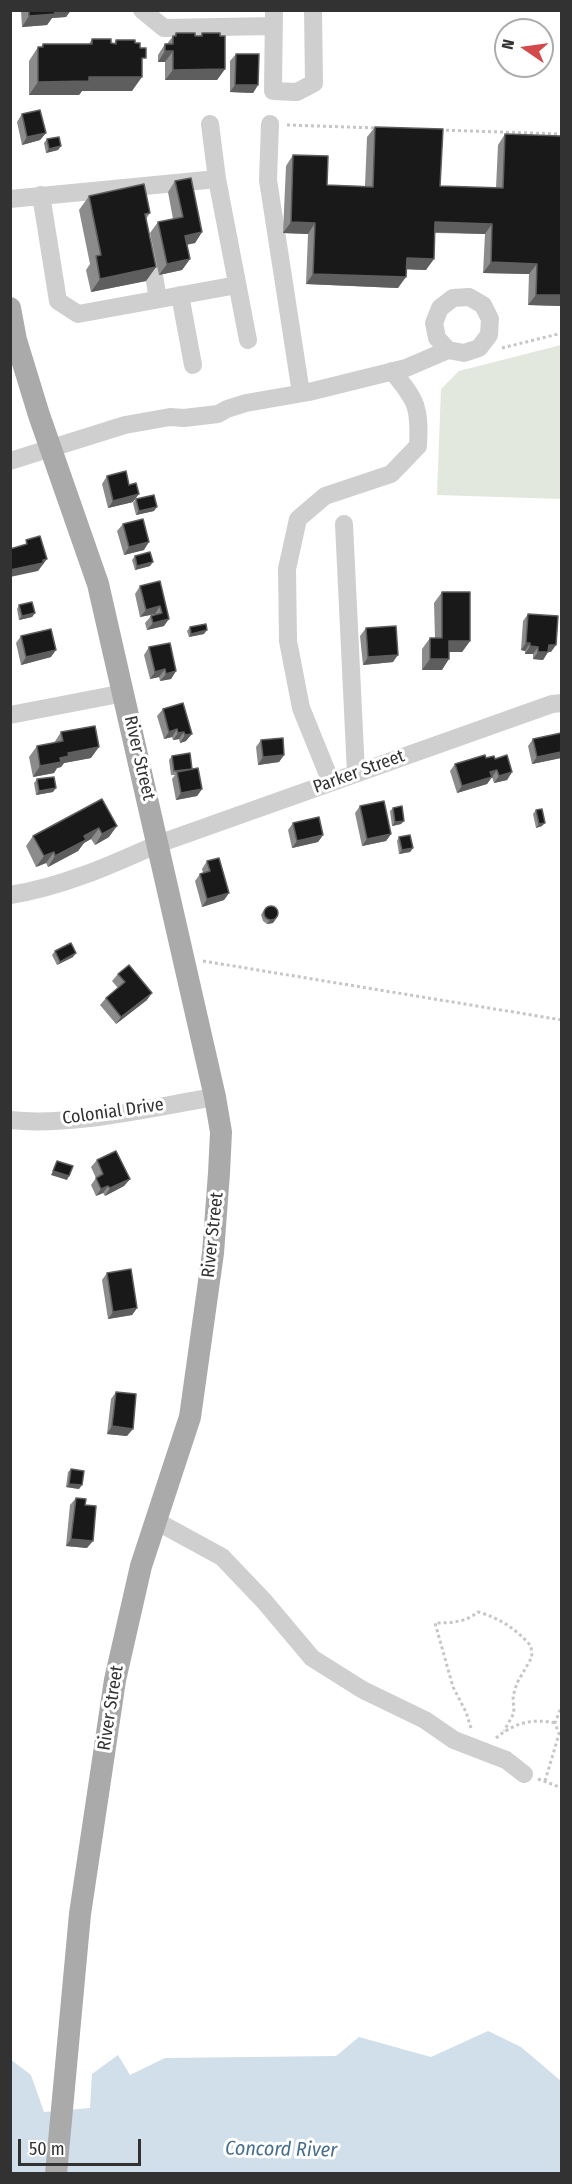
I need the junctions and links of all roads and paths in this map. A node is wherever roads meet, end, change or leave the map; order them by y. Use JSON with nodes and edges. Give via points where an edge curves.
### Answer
{"nodes":[{"id":1,"x":142,"y":10,"type":"edge"},
{"id":2,"x":313,"y":10,"type":"edge"},
{"id":3,"x":274,"y":18,"type":"edge"},
{"id":4,"x":210,"y":124,"type":"dead end"},
{"id":5,"x":270,"y":124,"type":"joint"},
{"id":6,"x":387,"y":128,"type":"edge"},
{"id":7,"x":434,"y":130,"type":"edge"},
{"id":8,"x":561,"y":134,"type":"edge"},
{"id":9,"x":218,"y":178,"type":"junction"},
{"id":10,"x":138,"y":186,"type":"junction"},
{"id":11,"x":41,"y":195,"type":"junction"},
{"id":12,"x":10,"y":199,"type":"edge"},
{"id":13,"x":142,"y":209,"type":"edge"},
{"id":14,"x":146,"y":231,"type":"edge"},
{"id":15,"x":237,"y":285,"type":"junction"},
{"id":16,"x":180,"y":295,"type":"junction"},
{"id":17,"x":158,"y":299,"type":"junction"},
{"id":18,"x":10,"y":308,"type":"edge"},
{"id":19,"x":561,"y":333,"type":"edge"},
{"id":20,"x":248,"y":340,"type":"dead end"},
{"id":21,"x":484,"y":342,"type":"junction"},
{"id":22,"x":448,"y":350,"type":"junction"},
{"id":23,"x":193,"y":364,"type":"dead end"},
{"id":24,"x":392,"y":371,"type":"junction"},
{"id":25,"x":301,"y":393,"type":"junction"},
{"id":26,"x":52,"y":447,"type":"junction"},
{"id":27,"x":10,"y":461,"type":"edge"},
{"id":28,"x":344,"y":524,"type":"dead end"},
{"id":29,"x":124,"y":693,"type":"junction"},
{"id":30,"x":561,"y":703,"type":"edge"},
{"id":31,"x":10,"y":715,"type":"edge"},
{"id":32,"x":356,"y":773,"type":"junction"},
{"id":33,"x":331,"y":782,"type":"junction"},
{"id":34,"x":158,"y":844,"type":"junction"},
{"id":35,"x":10,"y":895,"type":"edge"},
{"id":36,"x":183,"y":957,"type":"junction"},
{"id":37,"x":561,"y":1020,"type":"edge"},
{"id":38,"x":215,"y":1097,"type":"junction"},
{"id":39,"x":10,"y":1120,"type":"edge"},
{"id":40,"x":156,"y":1521,"type":"junction"},
{"id":41,"x":561,"y":1705,"type":"edge"},
{"id":42,"x":555,"y":1723,"type":"junction"},
{"id":43,"x":504,"y":1731,"type":"junction"},
{"id":44,"x":561,"y":1738,"type":"edge"},
{"id":45,"x":557,"y":1740,"type":"junction"},
{"id":46,"x":480,"y":1749,"type":"junction"},
{"id":47,"x":524,"y":1774,"type":"joint"},
{"id":48,"x":544,"y":1781,"type":"junction"},
{"id":49,"x":561,"y":1788,"type":"edge"},
{"id":50,"x":56,"y":2174,"type":"edge"}],
"edges":[{"from":1,"to":3,"type":"street","via":[[164,28]]},
{"from":2,"to":3,"type":"street","via":[[314,83],[297,92],[273,91]]},
{"from":4,"to":9,"type":"street"},
{"from":5,"to":6,"type":"path"},
{"from":5,"to":25,"type":"street","via":[[268,180]]},
{"from":7,"to":8,"type":"path"},
{"from":9,"to":10,"type":"street"},
{"from":9,"to":15,"type":"street"},
{"from":10,"to":11,"type":"street"},
{"from":10,"to":13,"type":"street"},
{"from":11,"to":12,"type":"street"},
{"from":11,"to":17,"type":"street","via":[[58,301],[78,314]]},
{"from":14,"to":17,"type":"street"},
{"from":15,"to":16,"type":"street"},
{"from":15,"to":20,"type":"street"},
{"from":16,"to":17,"type":"street"},
{"from":16,"to":23,"type":"street"},
{"from":18,"to":26,"type":"main road","name":"River Street","via":[[16,340]]},
{"from":19,"to":21,"type":"path","via":[[499,348]]},
{"from":21,"to":22,"type":"street","via":[[464,353]]},
{"from":21,"to":22,"type":"street","via":[[489,335],[490,319],[483,305],[469,297],[453,298],[440,308],[434,323],[437,338]]},
{"from":22,"to":24,"type":"street"},
{"from":24,"to":25,"type":"street"},
{"from":24,"to":33,"type":"street","via":[[411,394],[420,418],[418,446],[391,474],[325,496],[298,519],[287,569],[288,641],[301,708]]},
{"from":25,"to":26,"type":"street","via":[[246,402],[218,414],[125,425]]},
{"from":26,"to":27,"type":"street"},
{"from":26,"to":29,"type":"main road","name":"River Street","via":[[98,584]]},
{"from":28,"to":32,"type":"street"},
{"from":29,"to":31,"type":"street"},
{"from":29,"to":34,"type":"main road","name":"River Street"},
{"from":30,"to":32,"type":"street","name":"Parker Street"},
{"from":32,"to":33,"type":"street","name":"Parker Street"},
{"from":33,"to":34,"type":"street","name":"Parker Street"},
{"from":34,"to":35,"type":"street","name":"Parker Street","via":[[102,869]]},
{"from":34,"to":36,"type":"main road","name":"River Street"},
{"from":36,"to":37,"type":"path"},
{"from":36,"to":38,"type":"main road","name":"River Street"},
{"from":38,"to":39,"type":"street","name":"Colonial Drive","via":[[46,1122]]},
{"from":38,"to":40,"type":"main road","name":"River Street","via":[[221,1132],[207,1299],[190,1417]]},
{"from":40,"to":46,"type":"street","via":[[222,1557],[312,1658],[454,1740]]},
{"from":40,"to":50,"type":"main road","name":"River Street","via":[[141,1566],[115,1680],[80,1914]]},
{"from":41,"to":42,"type":"path"},
{"from":42,"to":43,"type":"path","via":[[517,1723]]},
{"from":42,"to":45,"type":"path"},
{"from":43,"to":46,"type":"path"},
{"from":43,"to":46,"type":"path","via":[[514,1713],[517,1683],[532,1657],[531,1646],[509,1625],[478,1612],[470,1619],[435,1623],[453,1687]]},
{"from":44,"to":45,"type":"path"},
{"from":45,"to":48,"type":"path"},
{"from":46,"to":47,"type":"street","via":[[506,1760]]},
{"from":47,"to":48,"type":"path"},
{"from":48,"to":49,"type":"path"}]}
